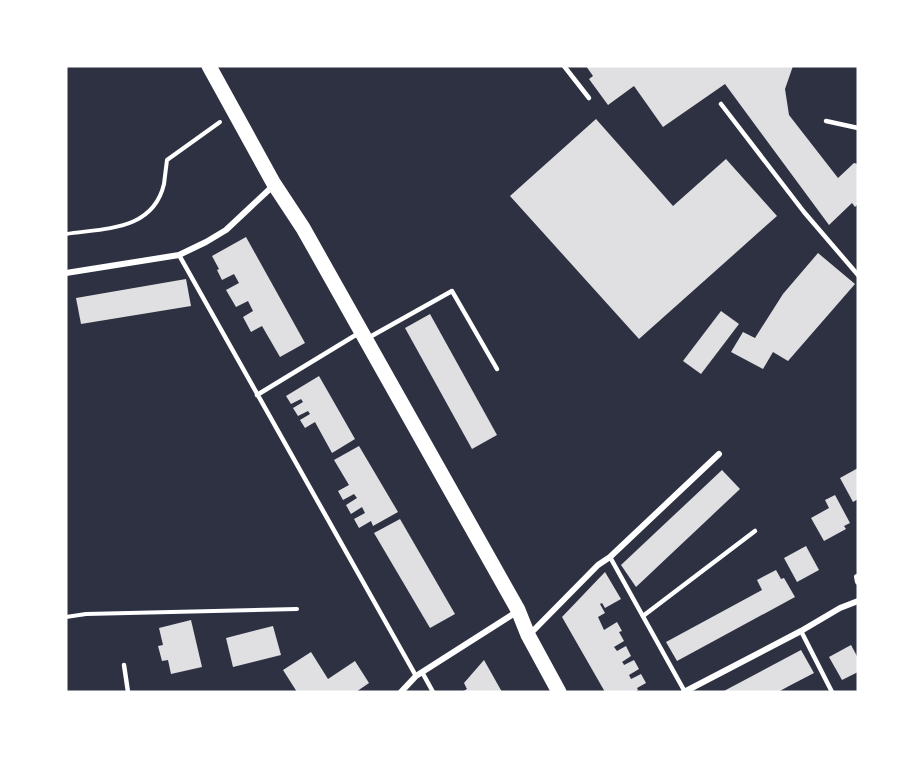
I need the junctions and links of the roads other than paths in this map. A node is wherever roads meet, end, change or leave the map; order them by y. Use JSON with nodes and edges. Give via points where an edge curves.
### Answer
{"nodes":[{"id":1,"x":209,"y":66,"type":"edge"},
{"id":2,"x":564,"y":66,"type":"edge"},
{"id":3,"x":589,"y":98,"type":"dead end"},
{"id":4,"x":722,"y":104,"type":"dead end"},
{"id":5,"x":826,"y":121,"type":"dead end"},
{"id":6,"x":858,"y":128,"type":"edge"},
{"id":7,"x":274,"y":184,"type":"junction"},
{"id":8,"x":179,"y":255,"type":"junction"},
{"id":9,"x":66,"y":273,"type":"edge"},
{"id":10,"x":858,"y":275,"type":"edge"},
{"id":11,"x":364,"y":336,"type":"junction"},
{"id":12,"x":497,"y":369,"type":"dead end"},
{"id":13,"x":257,"y":395,"type":"junction"},
{"id":14,"x":719,"y":454,"type":"dead end"},
{"id":15,"x":755,"y":531,"type":"dead end"},
{"id":16,"x":610,"y":557,"type":"junction"},
{"id":17,"x":858,"y":601,"type":"edge"},
{"id":18,"x":518,"y":610,"type":"junction"},
{"id":19,"x":643,"y":616,"type":"junction"},
{"id":20,"x":801,"y":631,"type":"junction"},
{"id":21,"x":528,"y":635,"type":"junction"},
{"id":22,"x":124,"y":665,"type":"dead end"},
{"id":23,"x":419,"y":674,"type":"junction"},
{"id":24,"x":129,"y":692,"type":"edge"},
{"id":25,"x":400,"y":692,"type":"edge"},
{"id":26,"x":433,"y":692,"type":"edge"},
{"id":27,"x":559,"y":692,"type":"edge"},
{"id":28,"x":685,"y":692,"type":"edge"},
{"id":29,"x":832,"y":692,"type":"edge"}],
"edges":[{"from":1,"to":7,"type":"main road"},
{"from":2,"to":3,"type":"lane"},
{"from":4,"to":10,"type":"lane","via":[[804,212]]},
{"from":5,"to":6,"type":"lane"},
{"from":7,"to":8,"type":"street","via":[[226,230]]},
{"from":7,"to":11,"type":"main road"},
{"from":8,"to":9,"type":"street"},
{"from":8,"to":13,"type":"lane"},
{"from":11,"to":12,"type":"lane","via":[[452,291]]},
{"from":11,"to":13,"type":"lane"},
{"from":11,"to":18,"type":"main road"},
{"from":13,"to":23,"type":"lane"},
{"from":14,"to":16,"type":"street"},
{"from":15,"to":19,"type":"lane"},
{"from":16,"to":19,"type":"lane"},
{"from":16,"to":21,"type":"street"},
{"from":17,"to":20,"type":"street"},
{"from":18,"to":21,"type":"main road"},
{"from":18,"to":23,"type":"street"},
{"from":19,"to":28,"type":"lane"},
{"from":20,"to":28,"type":"street"},
{"from":20,"to":29,"type":"lane"},
{"from":21,"to":27,"type":"main road"},
{"from":22,"to":24,"type":"lane"},
{"from":23,"to":25,"type":"street"},
{"from":23,"to":26,"type":"lane"}]}
